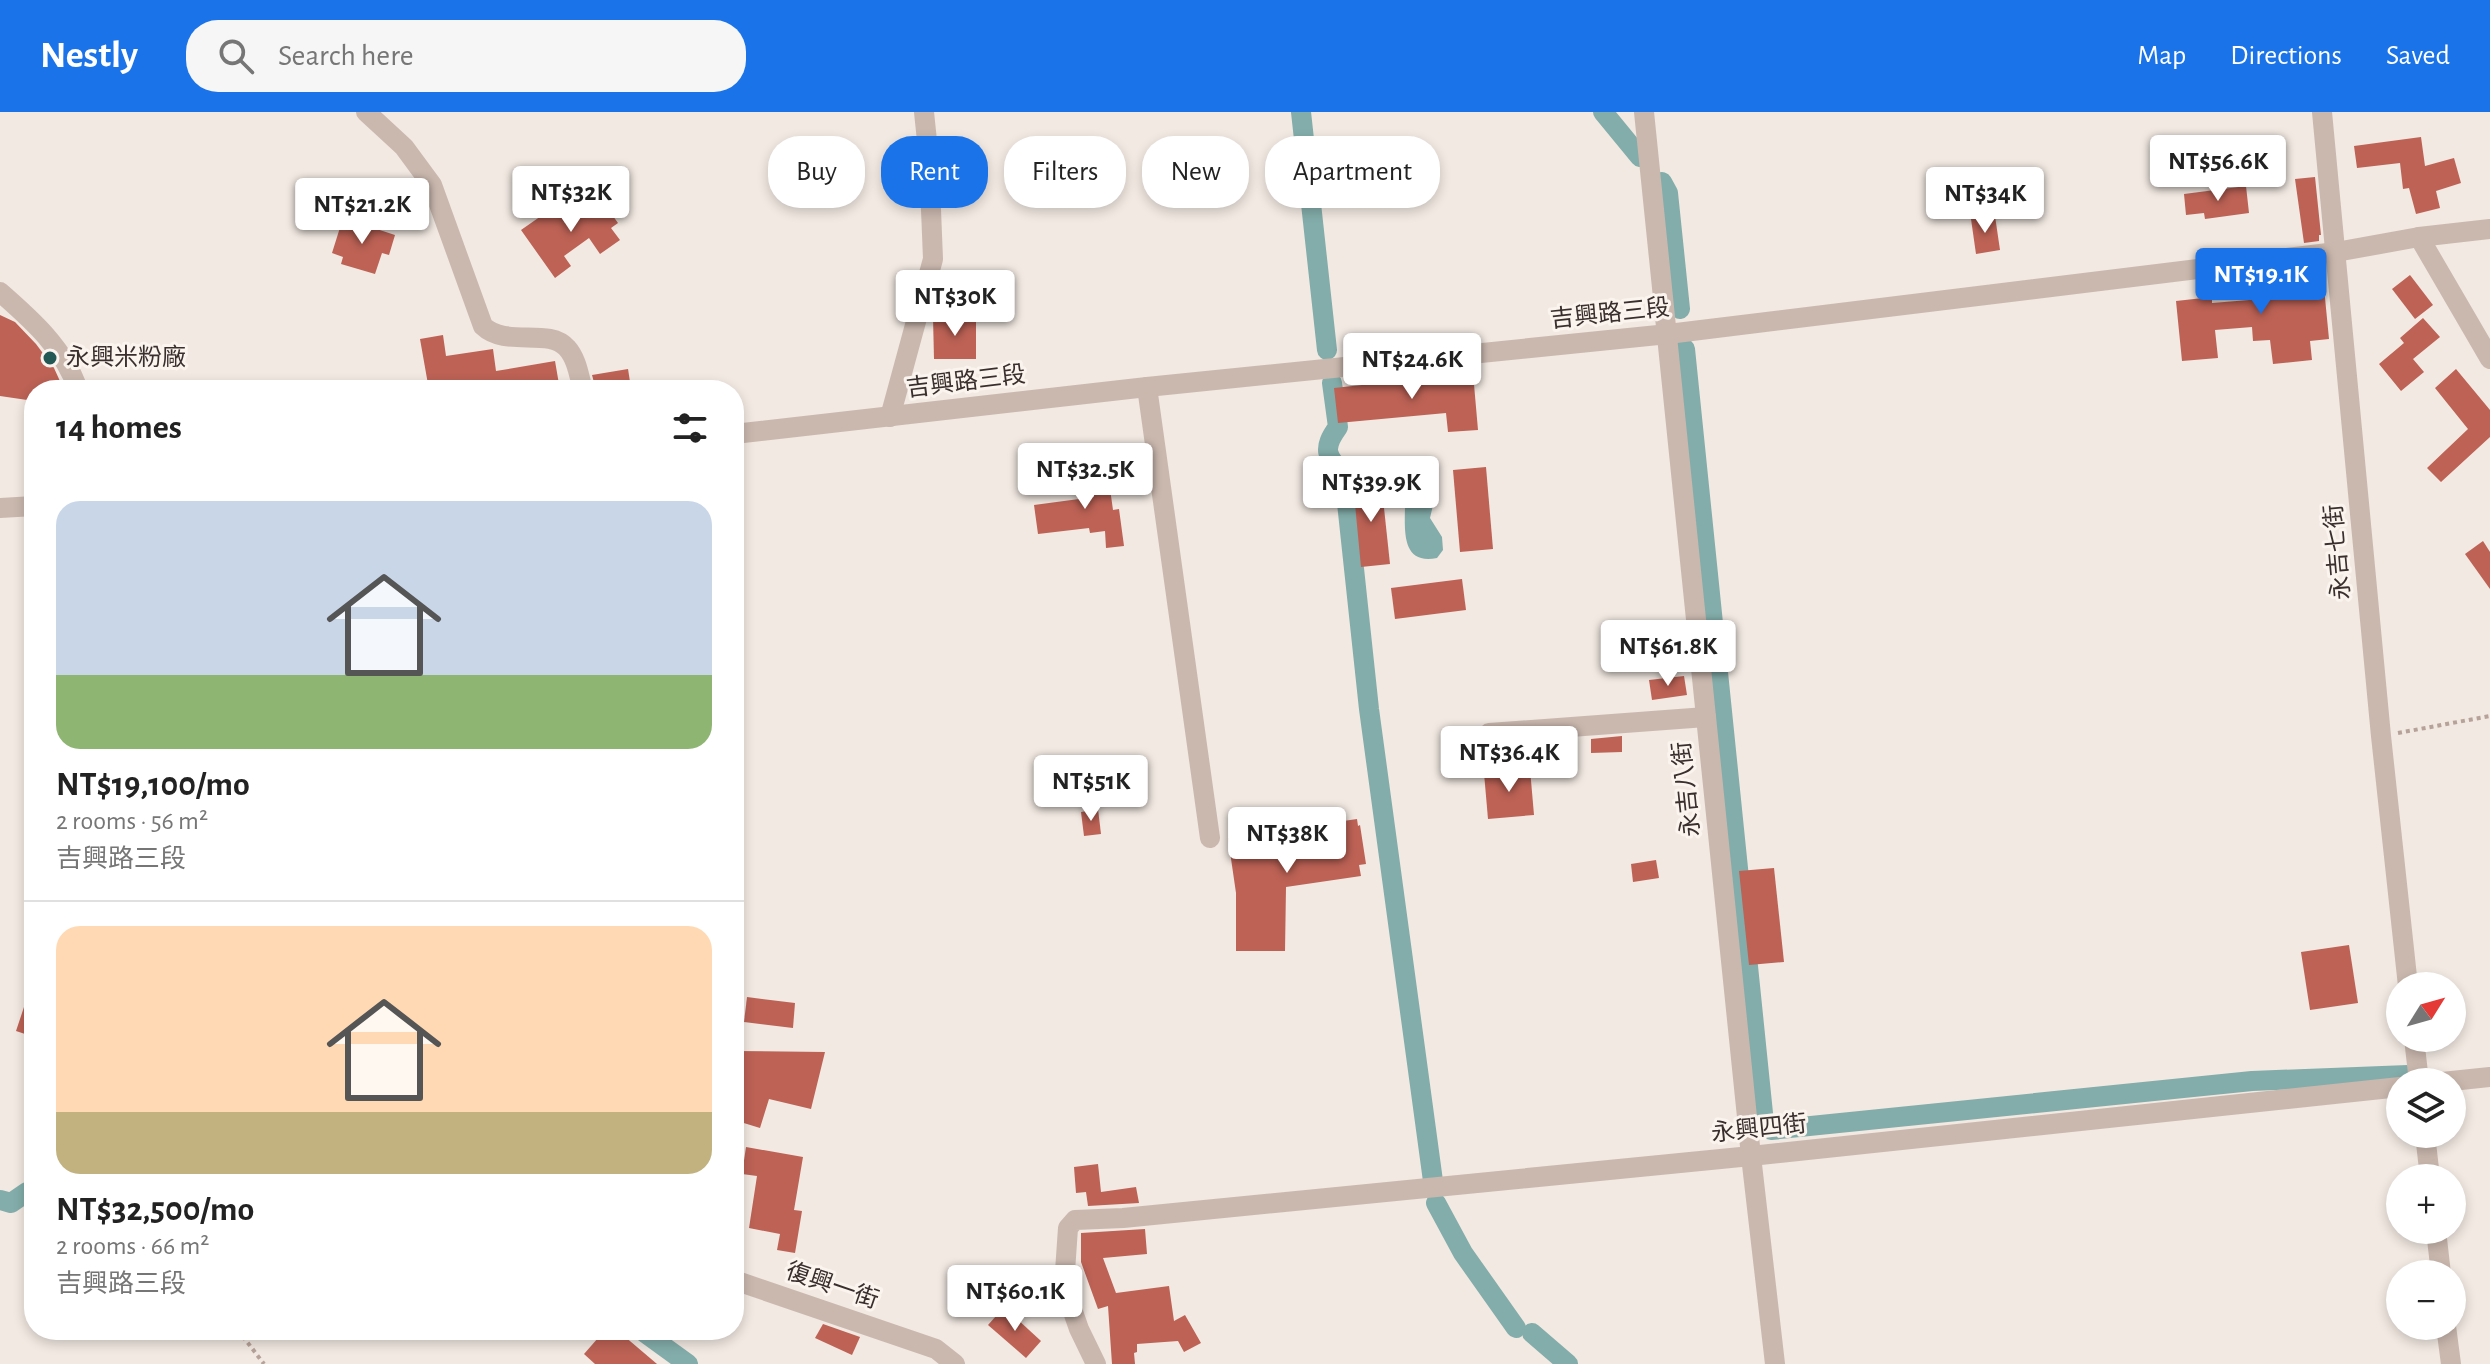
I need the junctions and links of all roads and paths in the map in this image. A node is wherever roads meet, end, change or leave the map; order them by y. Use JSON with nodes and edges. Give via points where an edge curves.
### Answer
{"nodes":[{"id":1,"x":366,"y":112,"type":"edge"},
{"id":2,"x":924,"y":112,"type":"edge"},
{"id":3,"x":1644,"y":112,"type":"edge"},
{"id":4,"x":2322,"y":112,"type":"edge"},
{"id":5,"x":2490,"y":229,"type":"edge"},
{"id":6,"x":2419,"y":237,"type":"junction"},
{"id":7,"x":2336,"y":252,"type":"junction"},
{"id":8,"x":0,"y":292,"type":"edge"},
{"id":9,"x":1668,"y":334,"type":"junction"},
{"id":10,"x":2490,"y":359,"type":"edge"},
{"id":11,"x":75,"y":380,"type":"edge"},
{"id":12,"x":580,"y":380,"type":"edge"},
{"id":13,"x":1147,"y":387,"type":"junction"},
{"id":14,"x":890,"y":417,"type":"junction"},
{"id":15,"x":744,"y":433,"type":"edge"},
{"id":16,"x":24,"y":507,"type":"edge"},
{"id":17,"x":0,"y":508,"type":"edge"},
{"id":18,"x":2490,"y":716,"type":"edge"},
{"id":19,"x":1706,"y":717,"type":"junction"},
{"id":20,"x":1489,"y":733,"type":"dead end"},
{"id":21,"x":2381,"y":736,"type":"junction"},
{"id":22,"x":1210,"y":838,"type":"dead end"},
{"id":23,"x":2406,"y":972,"type":"edge"},
{"id":24,"x":2490,"y":1077,"type":"edge"},
{"id":25,"x":2466,"y":1080,"type":"edge"},
{"id":26,"x":2386,"y":1088,"type":"edge"},
{"id":27,"x":1751,"y":1156,"type":"junction"},
{"id":28,"x":744,"y":1283,"type":"edge"},
{"id":29,"x":246,"y":1340,"type":"edge"},
{"id":30,"x":2448,"y":1340,"type":"edge"},
{"id":31,"x":264,"y":1364,"type":"edge"},
{"id":32,"x":955,"y":1364,"type":"edge"},
{"id":33,"x":1096,"y":1364,"type":"edge"},
{"id":34,"x":1775,"y":1364,"type":"edge"},
{"id":35,"x":2451,"y":1364,"type":"edge"}],
"edges":[{"from":1,"to":12,"type":"street","via":[[404,147],[432,185],[483,326],[503,337],[552,339],[566,346]]},
{"from":2,"to":14,"type":"street","via":[[933,259]]},
{"from":3,"to":9,"type":"street","name":"永吉八街"},
{"from":4,"to":7,"type":"street","name":"永吉七街"},
{"from":5,"to":6,"type":"street","name":"吉興路三段"},
{"from":6,"to":7,"type":"street","name":"吉興路三段"},
{"from":6,"to":10,"type":"street"},
{"from":7,"to":9,"type":"street","name":"吉興路三段"},
{"from":7,"to":21,"type":"street","name":"永吉七街"},
{"from":8,"to":11,"type":"street","via":[[39,327]]},
{"from":9,"to":13,"type":"street","name":"吉興路三段"},
{"from":9,"to":19,"type":"street","name":"永吉八街"},
{"from":13,"to":14,"type":"street","name":"吉興路三段"},
{"from":13,"to":22,"type":"street"},
{"from":14,"to":15,"type":"street","name":"吉興路三段"},
{"from":16,"to":17,"type":"street"},
{"from":18,"to":21,"type":"path"},
{"from":19,"to":20,"type":"street"},
{"from":19,"to":27,"type":"street","name":"永吉八街"},
{"from":21,"to":23,"type":"street","name":"永吉七街"},
{"from":24,"to":25,"type":"street"},
{"from":26,"to":27,"type":"street","name":"永興四街"},
{"from":27,"to":33,"type":"street","name":"永興四街","via":[[1075,1220],[1068,1228],[1064,1286]]},
{"from":27,"to":34,"type":"street","name":"永吉八街"},
{"from":28,"to":32,"type":"street","name":"復興一街","via":[[936,1349]]},
{"from":29,"to":31,"type":"path"},
{"from":30,"to":35,"type":"street"}]}
